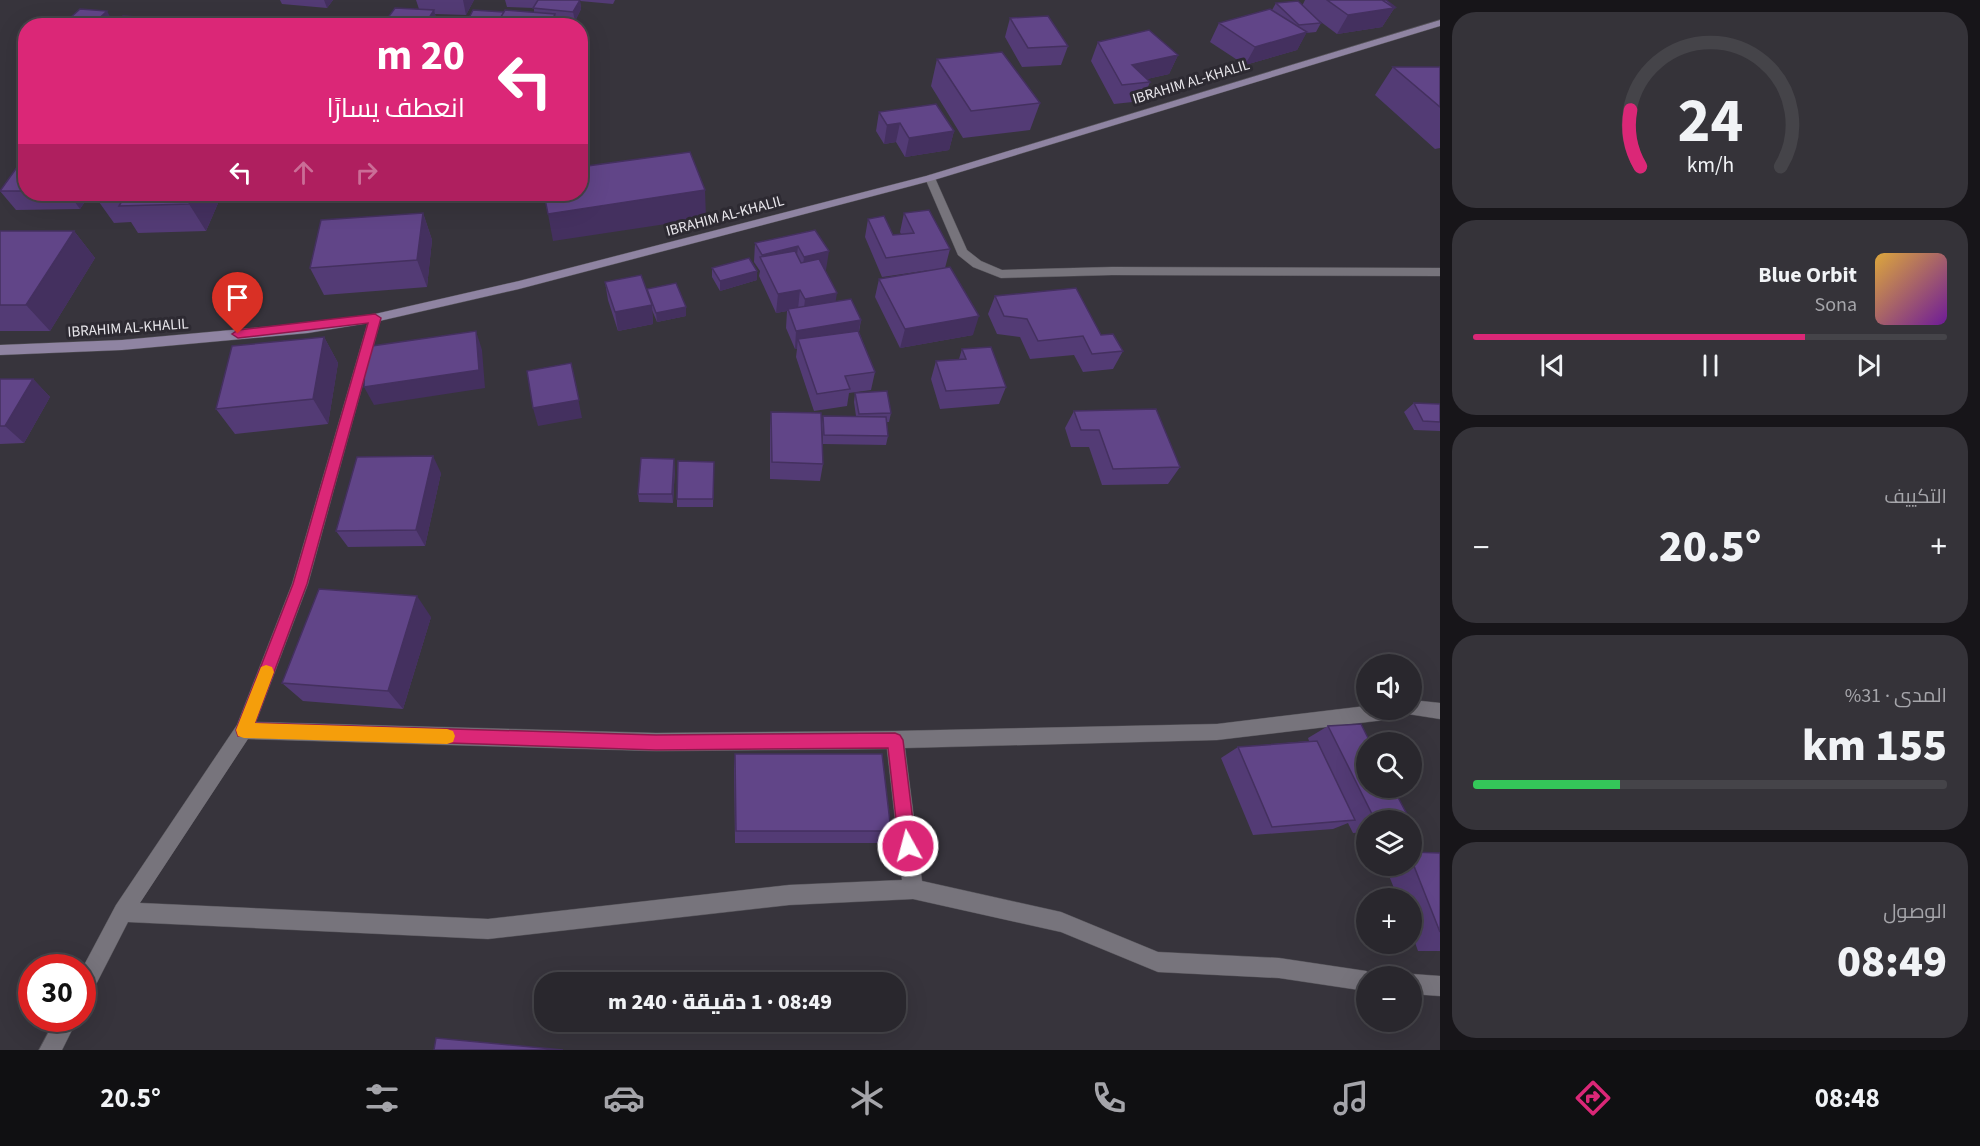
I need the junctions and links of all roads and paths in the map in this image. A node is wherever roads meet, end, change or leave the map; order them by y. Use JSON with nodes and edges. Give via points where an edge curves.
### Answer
{"nodes":[{"id":1,"x":1440,"y":24,"type":"edge"},
{"id":2,"x":930,"y":177,"type":"junction"},
{"id":3,"x":1440,"y":272,"type":"edge"},
{"id":4,"x":375,"y":318,"type":"junction"},
{"id":5,"x":0,"y":350,"type":"edge"},
{"id":6,"x":1422,"y":709,"type":"edge"},
{"id":7,"x":1440,"y":711,"type":"edge"},
{"id":8,"x":1356,"y":715,"type":"edge"},
{"id":9,"x":244,"y":730,"type":"junction"},
{"id":10,"x":895,"y":740,"type":"junction"},
{"id":11,"x":913,"y":889,"type":"junction"},
{"id":12,"x":123,"y":912,"type":"junction"},
{"id":13,"x":96,"y":964,"type":"edge"},
{"id":14,"x":1356,"y":979,"type":"edge"},
{"id":15,"x":1422,"y":985,"type":"edge"},
{"id":16,"x":1440,"y":986,"type":"edge"},
{"id":17,"x":60,"y":1032,"type":"edge"},
{"id":18,"x":50,"y":1050,"type":"edge"}],
"edges":[{"from":1,"to":2,"type":"street","name":"IBRAHIM AL-KHALIL"},
{"from":2,"to":3,"type":"street","via":[[962,252],[977,264],[1001,273]]},
{"from":2,"to":4,"type":"street","name":"IBRAHIM AL-KHALIL","via":[[519,285]]},
{"from":4,"to":5,"type":"street","name":"IBRAHIM AL-KHALIL","via":[[122,345]]},
{"from":4,"to":9,"type":"street","via":[[300,584]]},
{"from":6,"to":7,"type":"street"},
{"from":8,"to":10,"type":"street","via":[[1217,732]]},
{"from":9,"to":10,"type":"street","via":[[656,742]]},
{"from":9,"to":12,"type":"street"},
{"from":10,"to":11,"type":"street"},
{"from":11,"to":12,"type":"street","via":[[789,895],[488,929]]},
{"from":11,"to":14,"type":"street","via":[[1061,922],[1158,962],[1280,968]]},
{"from":12,"to":13,"type":"street"},
{"from":15,"to":16,"type":"street"},
{"from":17,"to":18,"type":"street"}]}
